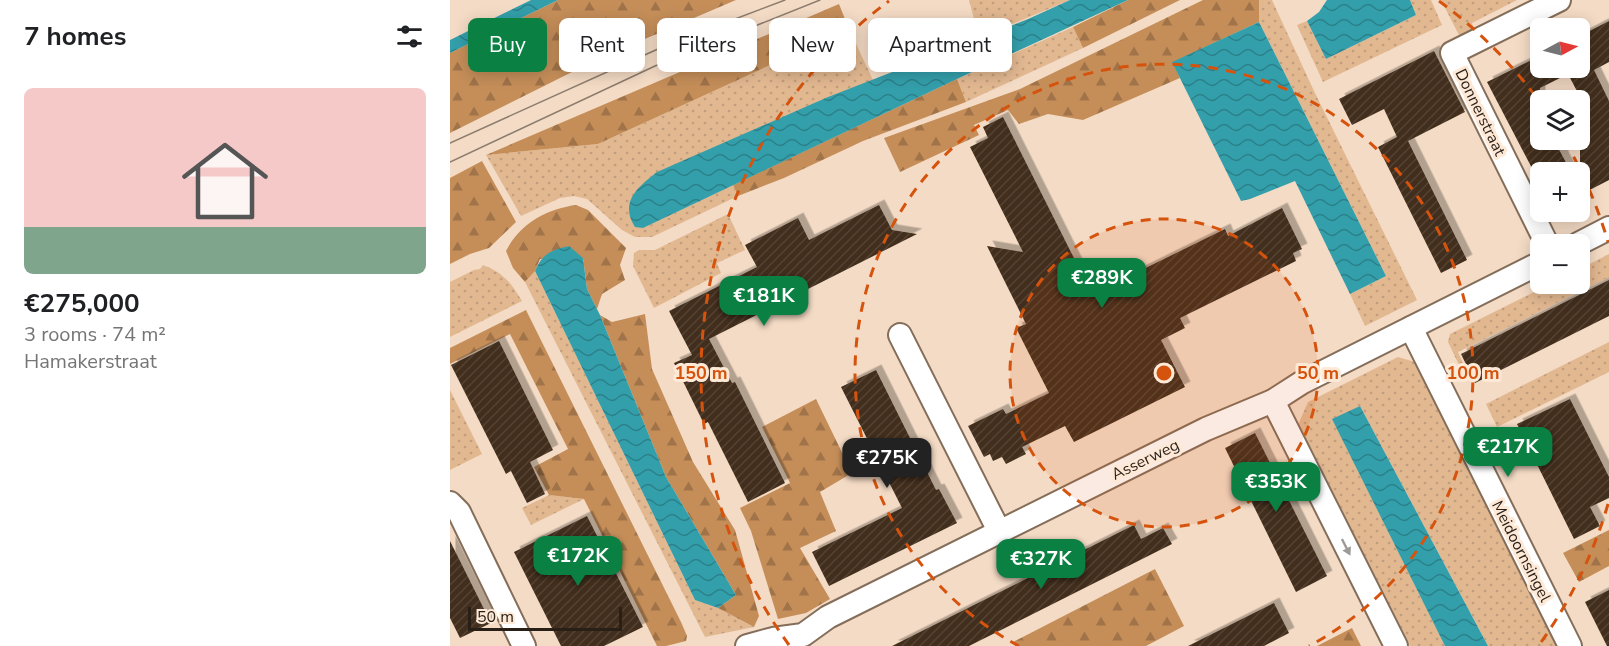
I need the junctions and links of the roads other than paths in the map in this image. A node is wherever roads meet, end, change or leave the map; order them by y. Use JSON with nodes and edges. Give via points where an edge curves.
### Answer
{"nodes":[{"id":1,"x":1559,"y":0,"type":"edge"},
{"id":2,"x":1609,"y":228,"type":"edge"},
{"id":3,"x":1542,"y":234,"type":"edge"},
{"id":4,"x":1590,"y":238,"type":"edge"},
{"id":5,"x":1530,"y":268,"type":"edge"},
{"id":6,"x":1411,"y":327,"type":"junction"},
{"id":7,"x":900,"y":335,"type":"dead end"},
{"id":8,"x":1273,"y":401,"type":"junction"},
{"id":9,"x":450,"y":503,"type":"edge"},
{"id":10,"x":999,"y":531,"type":"junction"},
{"id":11,"x":806,"y":640,"type":"edge"},
{"id":12,"x":524,"y":646,"type":"edge"},
{"id":13,"x":747,"y":646,"type":"edge"},
{"id":14,"x":1396,"y":646,"type":"edge"},
{"id":15,"x":1570,"y":646,"type":"edge"}],
"edges":[{"from":1,"to":3,"type":"street","name":"Donnerstraat","via":[[1452,53]]},
{"from":2,"to":4,"type":"street"},
{"from":5,"to":6,"type":"street","name":"Asserweg"},
{"from":6,"to":8,"type":"street","name":"Asserweg","via":[[1300,383]]},
{"from":6,"to":15,"type":"street","name":"Meidoornsingel"},
{"from":7,"to":10,"type":"street"},
{"from":8,"to":10,"type":"street","name":"Asserweg","via":[[1206,429]]},
{"from":8,"to":14,"type":"street","one_way":true},
{"from":9,"to":12,"type":"street","via":[[459,512]]},
{"from":10,"to":11,"type":"street","name":"Asserweg","via":[[828,617]]},
{"from":11,"to":13,"type":"street","name":"Asserweg","via":[[773,639]]}]}
